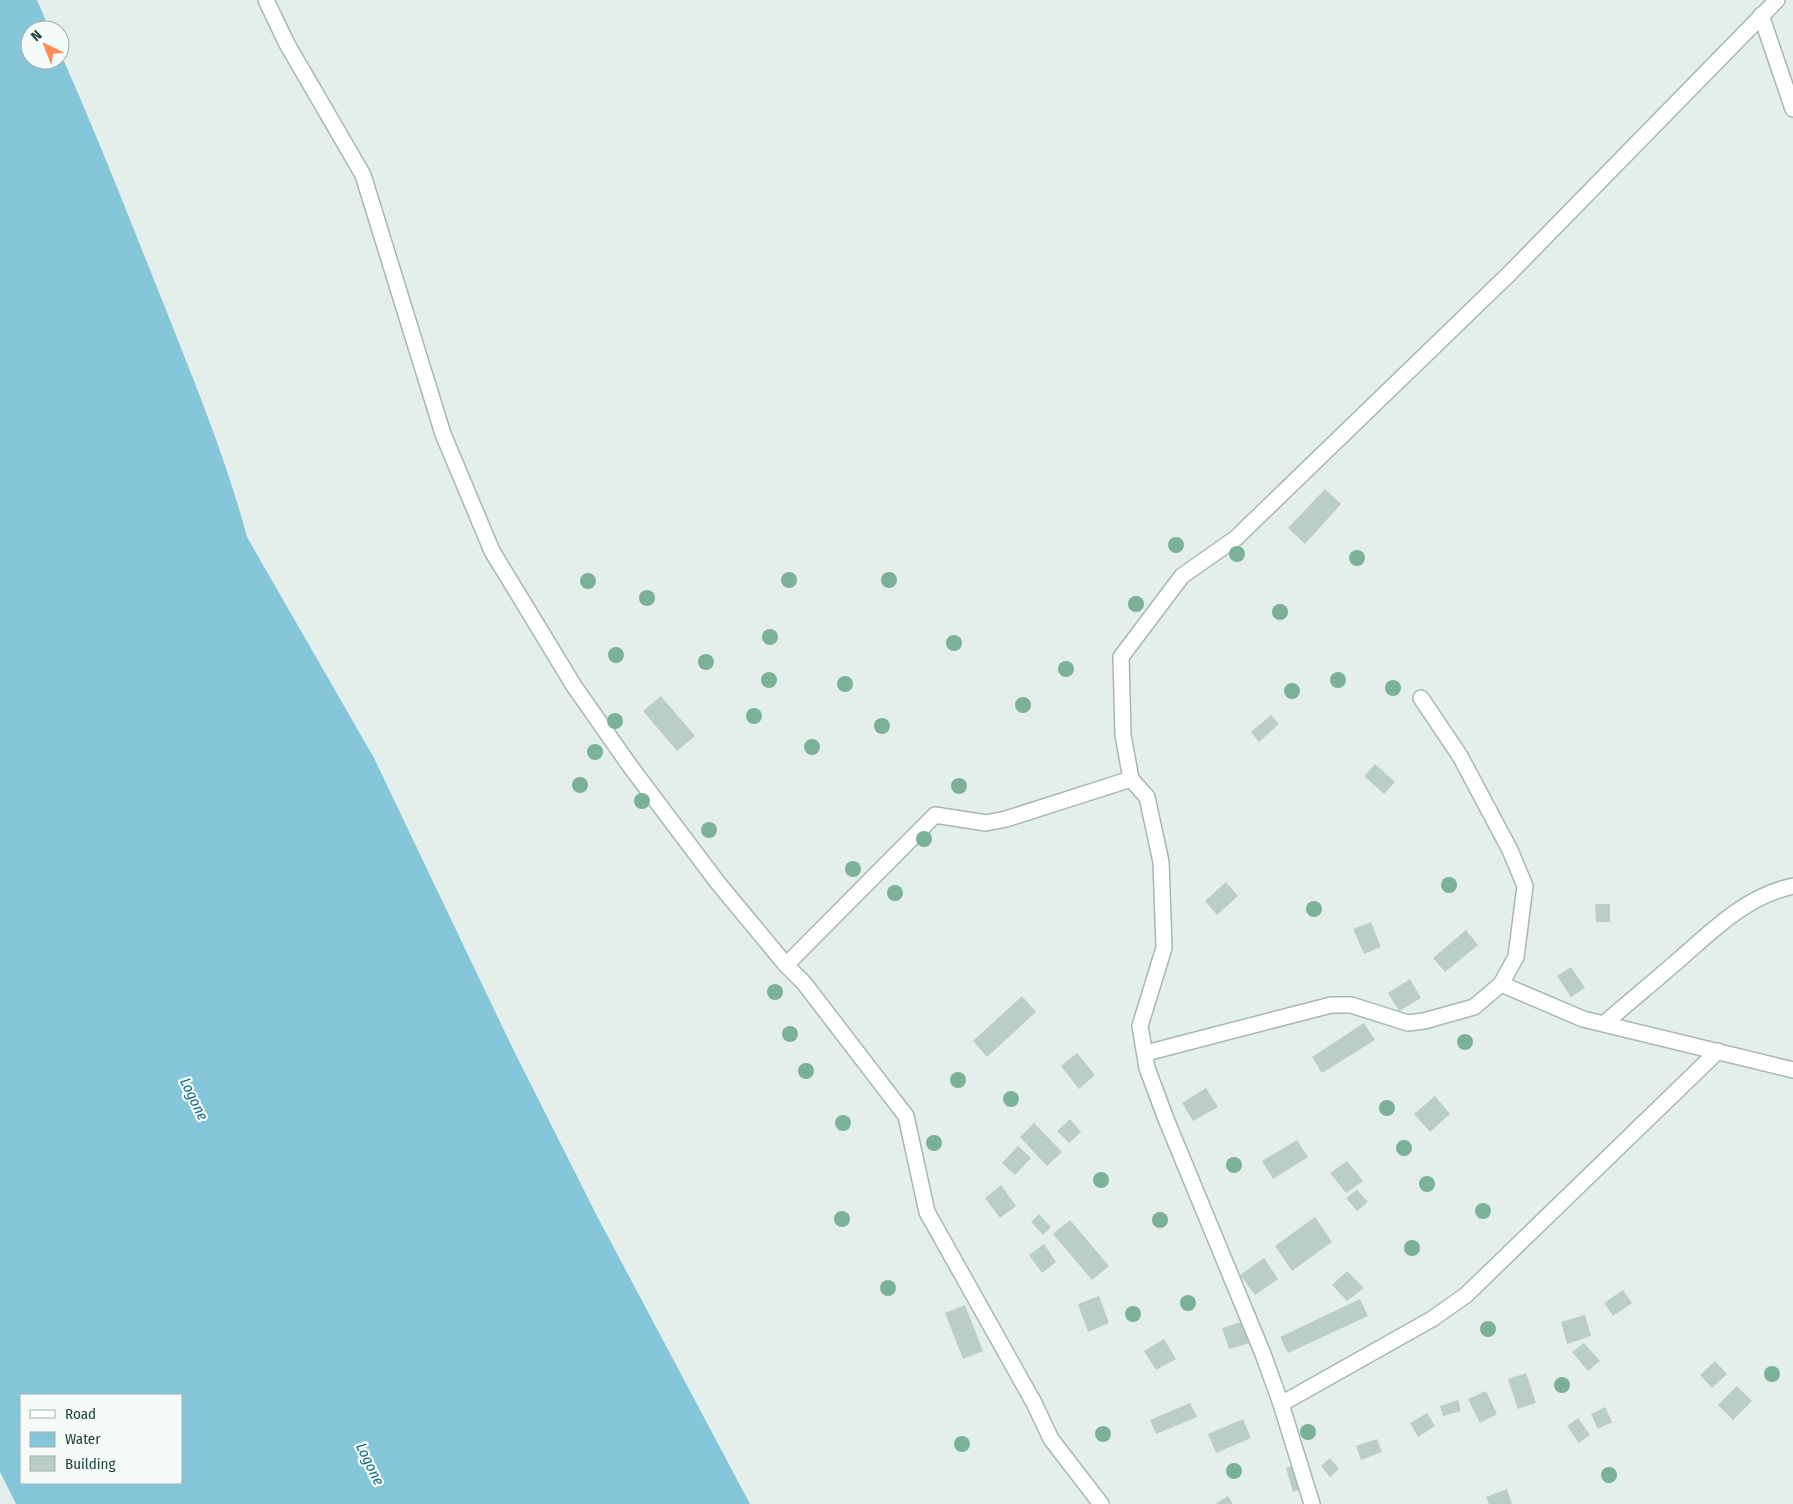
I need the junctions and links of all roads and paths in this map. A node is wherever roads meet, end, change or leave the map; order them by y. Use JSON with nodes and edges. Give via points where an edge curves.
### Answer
{"nodes":[{"id":1,"x":266,"y":0,"type":"edge"},
{"id":2,"x":1777,"y":0,"type":"edge"},
{"id":3,"x":1761,"y":15,"type":"junction"},
{"id":4,"x":1793,"y":109,"type":"edge"},
{"id":5,"x":1421,"y":698,"type":"dead end"},
{"id":6,"x":1131,"y":779,"type":"junction"},
{"id":7,"x":1793,"y":886,"type":"edge"},
{"id":8,"x":786,"y":965,"type":"junction"},
{"id":9,"x":1501,"y":984,"type":"junction"},
{"id":10,"x":1605,"y":1023,"type":"junction"},
{"id":11,"x":1718,"y":1051,"type":"junction"},
{"id":12,"x":1146,"y":1053,"type":"junction"},
{"id":13,"x":1793,"y":1070,"type":"edge"},
{"id":14,"x":1281,"y":1404,"type":"junction"},
{"id":15,"x":1101,"y":1504,"type":"edge"},
{"id":16,"x":1312,"y":1504,"type":"edge"}],
"edges":[{"from":1,"to":8,"type":"street","via":[[287,44],[363,175],[443,434],[492,551],[591,710],[718,883]]},
{"from":2,"to":3,"type":"street"},
{"from":3,"to":4,"type":"street"},
{"from":3,"to":6,"type":"street","via":[[1509,274],[1236,538],[1182,576],[1121,657],[1123,735]]},
{"from":5,"to":9,"type":"street","via":[[1460,756],[1510,850],[1525,886],[1516,957]]},
{"from":6,"to":8,"type":"street","via":[[986,823],[934,815]]},
{"from":6,"to":12,"type":"street","via":[[1147,797],[1160,862],[1164,948],[1140,1026]]},
{"from":7,"to":10,"type":"street","via":[[1751,901]]},
{"from":8,"to":15,"type":"street","via":[[804,983],[906,1116],[927,1212],[1052,1439]]},
{"from":9,"to":10,"type":"street","via":[[1583,1019]]},
{"from":9,"to":12,"type":"street","via":[[1474,1007],[1424,1021],[1408,1023],[1351,1005],[1331,1005]]},
{"from":10,"to":11,"type":"street"},
{"from":11,"to":13,"type":"street"},
{"from":11,"to":14,"type":"street","via":[[1466,1295],[1432,1319]]},
{"from":12,"to":14,"type":"street","via":[[1147,1068],[1166,1119]]},
{"from":14,"to":16,"type":"street"}]}
